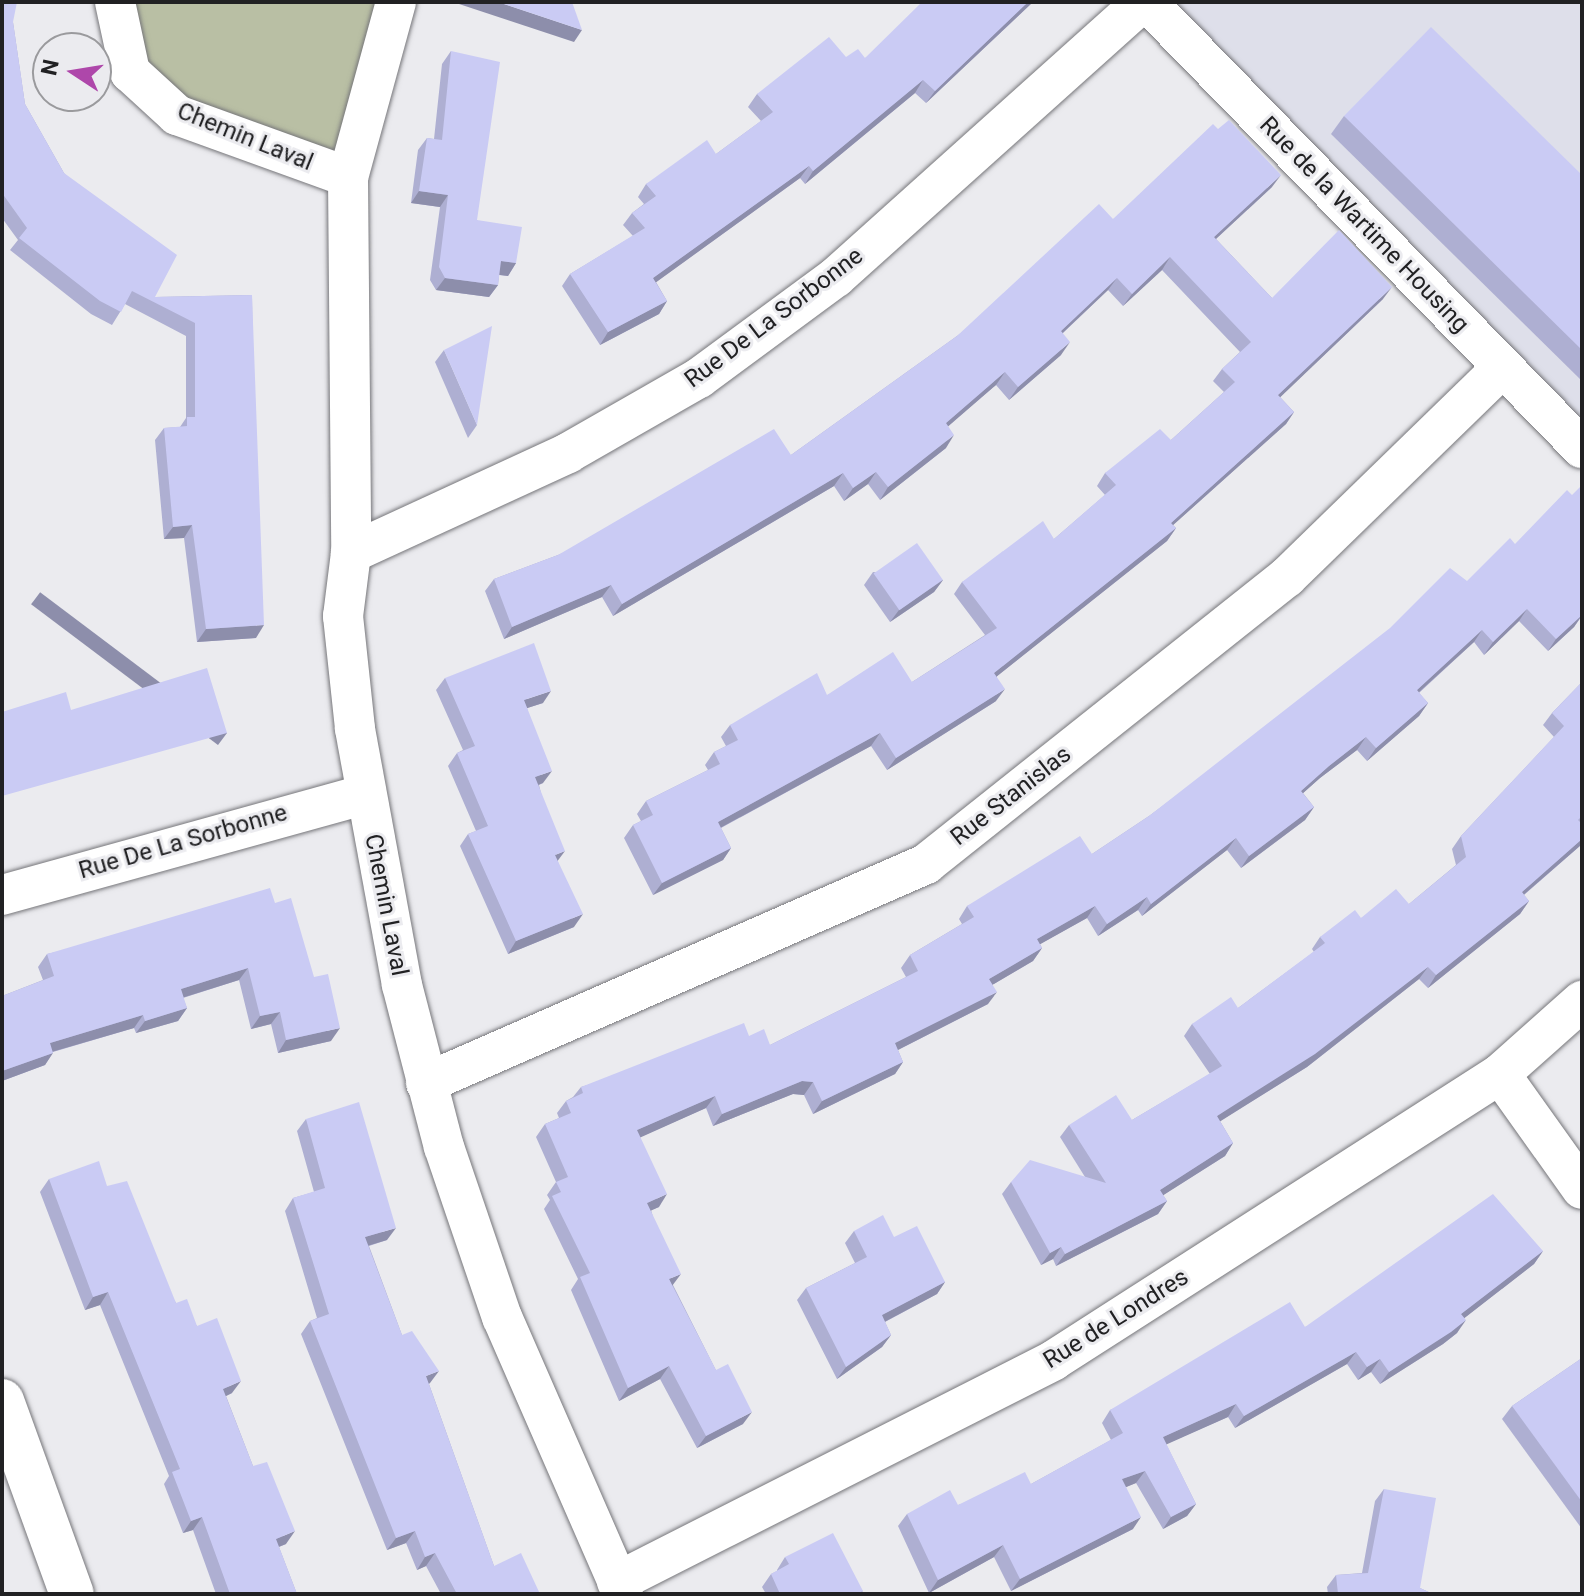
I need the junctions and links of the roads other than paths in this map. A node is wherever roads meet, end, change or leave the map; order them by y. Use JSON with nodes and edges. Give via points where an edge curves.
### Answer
{"nodes":[{"id":1,"x":115,"y":2,"type":"edge"},
{"id":2,"x":396,"y":2,"type":"edge"},
{"id":3,"x":1144,"y":2,"type":"edge"},
{"id":4,"x":348,"y":177,"type":"junction"},
{"id":5,"x":1503,"y":367,"type":"junction"},
{"id":6,"x":1582,"y":448,"type":"edge"},
{"id":7,"x":351,"y":553,"type":"junction"},
{"id":8,"x":365,"y":794,"type":"junction"},
{"id":9,"x":2,"y":895,"type":"edge"},
{"id":10,"x":1582,"y":1001,"type":"edge"},
{"id":11,"x":1500,"y":1074,"type":"junction"},
{"id":12,"x":426,"y":1083,"type":"junction"},
{"id":13,"x":1582,"y":1189,"type":"edge"},
{"id":14,"x":2,"y":1401,"type":"edge"},
{"id":15,"x":620,"y":1588,"type":"edge"},
{"id":16,"x":72,"y":1594,"type":"edge"}],
"edges":[{"from":1,"to":4,"type":"street","name":"Chemin Laval","via":[[130,72],[177,115]]},
{"from":2,"to":4,"type":"street","name":"Chemin Laval"},
{"from":3,"to":5,"type":"street","name":"Rue de la Wartime Housing"},
{"from":3,"to":7,"type":"street","name":"Rue De La Sorbonne","via":[[836,277],[699,378],[568,453]]},
{"from":4,"to":7,"type":"street","name":"Chemin Laval"},
{"from":5,"to":6,"type":"street","name":"Rue de la Wartime Housing"},
{"from":5,"to":12,"type":"street","name":"Rue Stanislas","via":[[1287,577],[926,864]]},
{"from":7,"to":8,"type":"street","name":"Chemin Laval","via":[[343,616]]},
{"from":8,"to":9,"type":"street","name":"Rue De La Sorbonne"},
{"from":8,"to":12,"type":"street","name":"Chemin Laval"},
{"from":10,"to":11,"type":"street","name":"Rue de Londres"},
{"from":11,"to":13,"type":"street"},
{"from":11,"to":15,"type":"street","name":"Rue de Londres","via":[[1054,1360]]},
{"from":12,"to":15,"type":"street","name":"Chemin Laval","via":[[498,1305]]},
{"from":14,"to":16,"type":"main road"}]}
